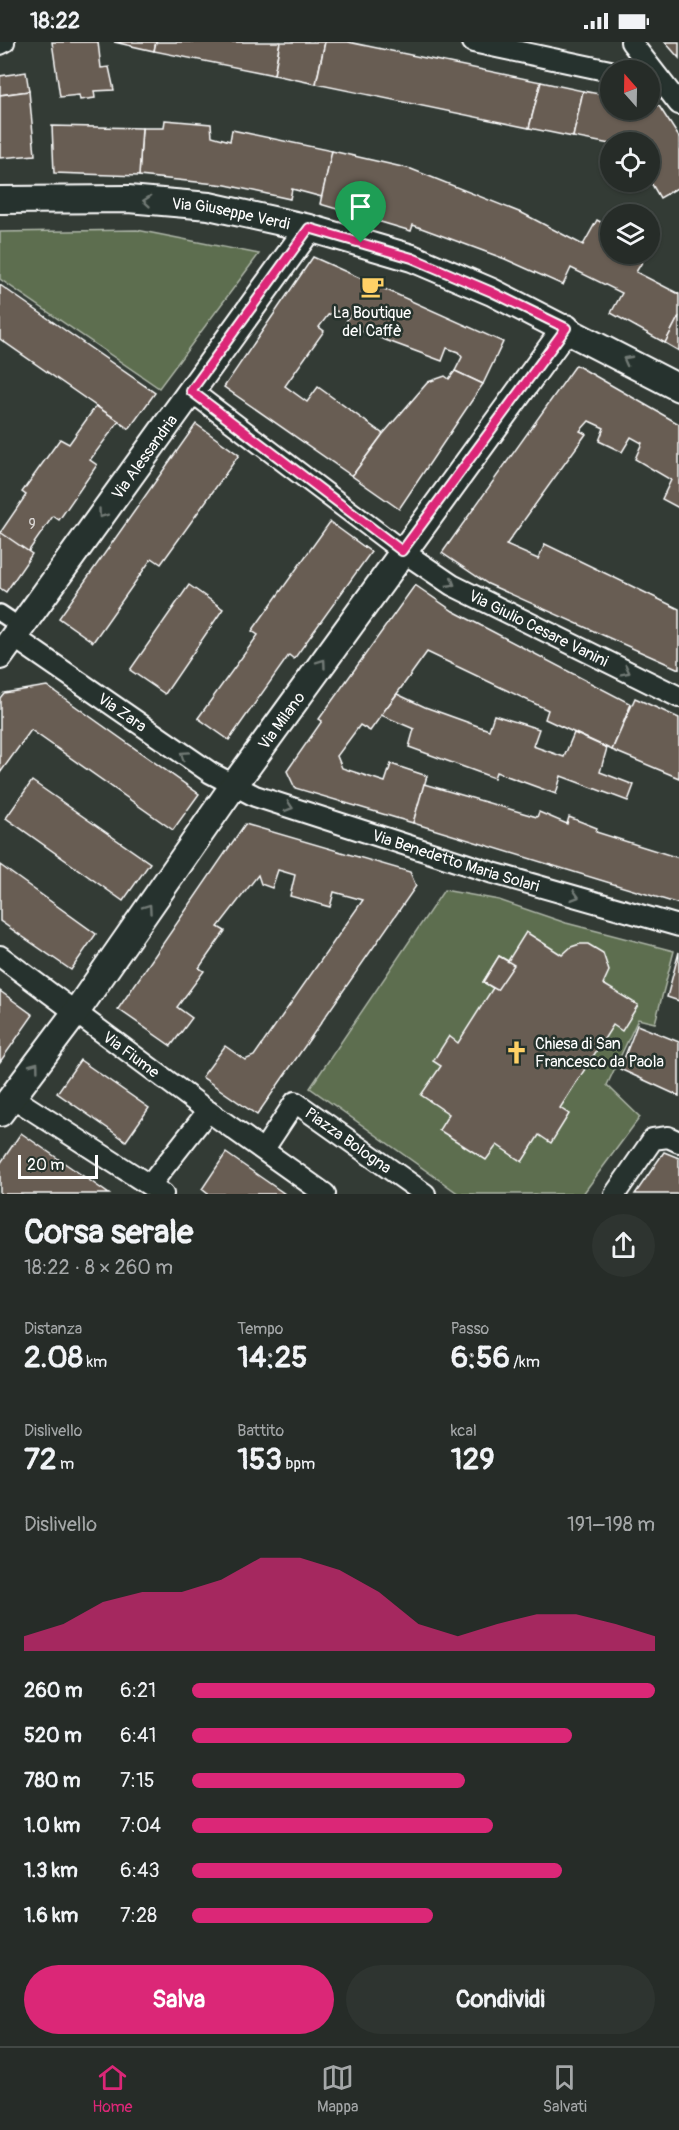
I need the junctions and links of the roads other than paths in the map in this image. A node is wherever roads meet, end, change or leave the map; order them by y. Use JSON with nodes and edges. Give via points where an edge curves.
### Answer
{"nodes":[{"id":1,"x":4,"y":42,"type":"edge"},
{"id":2,"x":472,"y":42,"type":"edge"},
{"id":3,"x":631,"y":42,"type":"edge"},
{"id":4,"x":649,"y":42,"type":"edge"},
{"id":5,"x":0,"y":44,"type":"edge"},
{"id":6,"x":639,"y":60,"type":"edge"},
{"id":7,"x":645,"y":60,"type":"edge"},
{"id":8,"x":600,"y":69,"type":"edge"},
{"id":9,"x":660,"y":85,"type":"edge"},
{"id":10,"x":679,"y":104,"type":"edge"},
{"id":11,"x":0,"y":200,"type":"edge"},
{"id":12,"x":309,"y":228,"type":"junction"},
{"id":13,"x":566,"y":328,"type":"junction"},
{"id":14,"x":679,"y":388,"type":"edge"},
{"id":15,"x":191,"y":391,"type":"junction"},
{"id":16,"x":402,"y":551,"type":"junction"},
{"id":17,"x":9,"y":633,"type":"edge"},
{"id":18,"x":679,"y":698,"type":"edge"},
{"id":19,"x":234,"y":785,"type":"junction"},
{"id":20,"x":679,"y":926,"type":"edge"},
{"id":21,"x":0,"y":956,"type":"edge"},
{"id":22,"x":76,"y":1012,"type":"junction"},
{"id":23,"x":6,"y":1105,"type":"edge"},
{"id":24,"x":208,"y":1111,"type":"junction"},
{"id":25,"x":674,"y":1139,"type":"edge"},
{"id":26,"x":264,"y":1149,"type":"junction"},
{"id":27,"x":157,"y":1190,"type":"edge"},
{"id":28,"x":423,"y":1193,"type":"edge"},
{"id":29,"x":325,"y":1194,"type":"edge"},
{"id":30,"x":615,"y":1194,"type":"edge"}],
"edges":[{"from":1,"to":5,"type":"street"},
{"from":2,"to":8,"type":"street"},
{"from":3,"to":6,"type":"street"},
{"from":4,"to":7,"type":"street"},
{"from":9,"to":10,"type":"street"},
{"from":12,"to":11,"type":"street","name":"Via Giuseppe Verdi","one_way":true,"via":[[209,206],[129,199]]},
{"from":12,"to":13,"type":"street","name":"Via Giuseppe Verdi","via":[[412,258]]},
{"from":12,"to":15,"type":"street","name":"Via Alessandria"},
{"from":14,"to":13,"type":"street","name":"Via Giuseppe Verdi","one_way":true},
{"from":13,"to":16,"type":"street","name":"Via Milano"},
{"from":15,"to":16,"type":"street","name":"Via Giulio Cesare Vanini"},
{"from":15,"to":17,"type":"street","name":"Via Alessandria","one_way":true},
{"from":16,"to":18,"type":"street","name":"Via Giulio Cesare Vanini","one_way":true,"via":[[452,585]]},
{"from":19,"to":16,"type":"street","name":"Via Milano","one_way":true},
{"from":19,"to":17,"type":"street","name":"Via Zara","one_way":true},
{"from":19,"to":20,"type":"street","name":"Via Benedetto Maria Solari","one_way":true,"via":[[255,796],[493,873]]},
{"from":22,"to":19,"type":"street","name":"Via Milano","one_way":true},
{"from":21,"to":22,"type":"street","name":"Via Fiume"},
{"from":23,"to":22,"type":"street","name":"Via Milano","one_way":true},
{"from":22,"to":24,"type":"street","name":"Via Fiume"},
{"from":23,"to":27,"type":"street"},
{"from":24,"to":26,"type":"street","name":"Via Fiume"},
{"from":24,"to":27,"type":"street"},
{"from":25,"to":30,"type":"street","via":[[653,1139]]},
{"from":26,"to":28,"type":"street","name":"Piazza Bologna","via":[[296,1102]]},
{"from":26,"to":29,"type":"street"}]}
